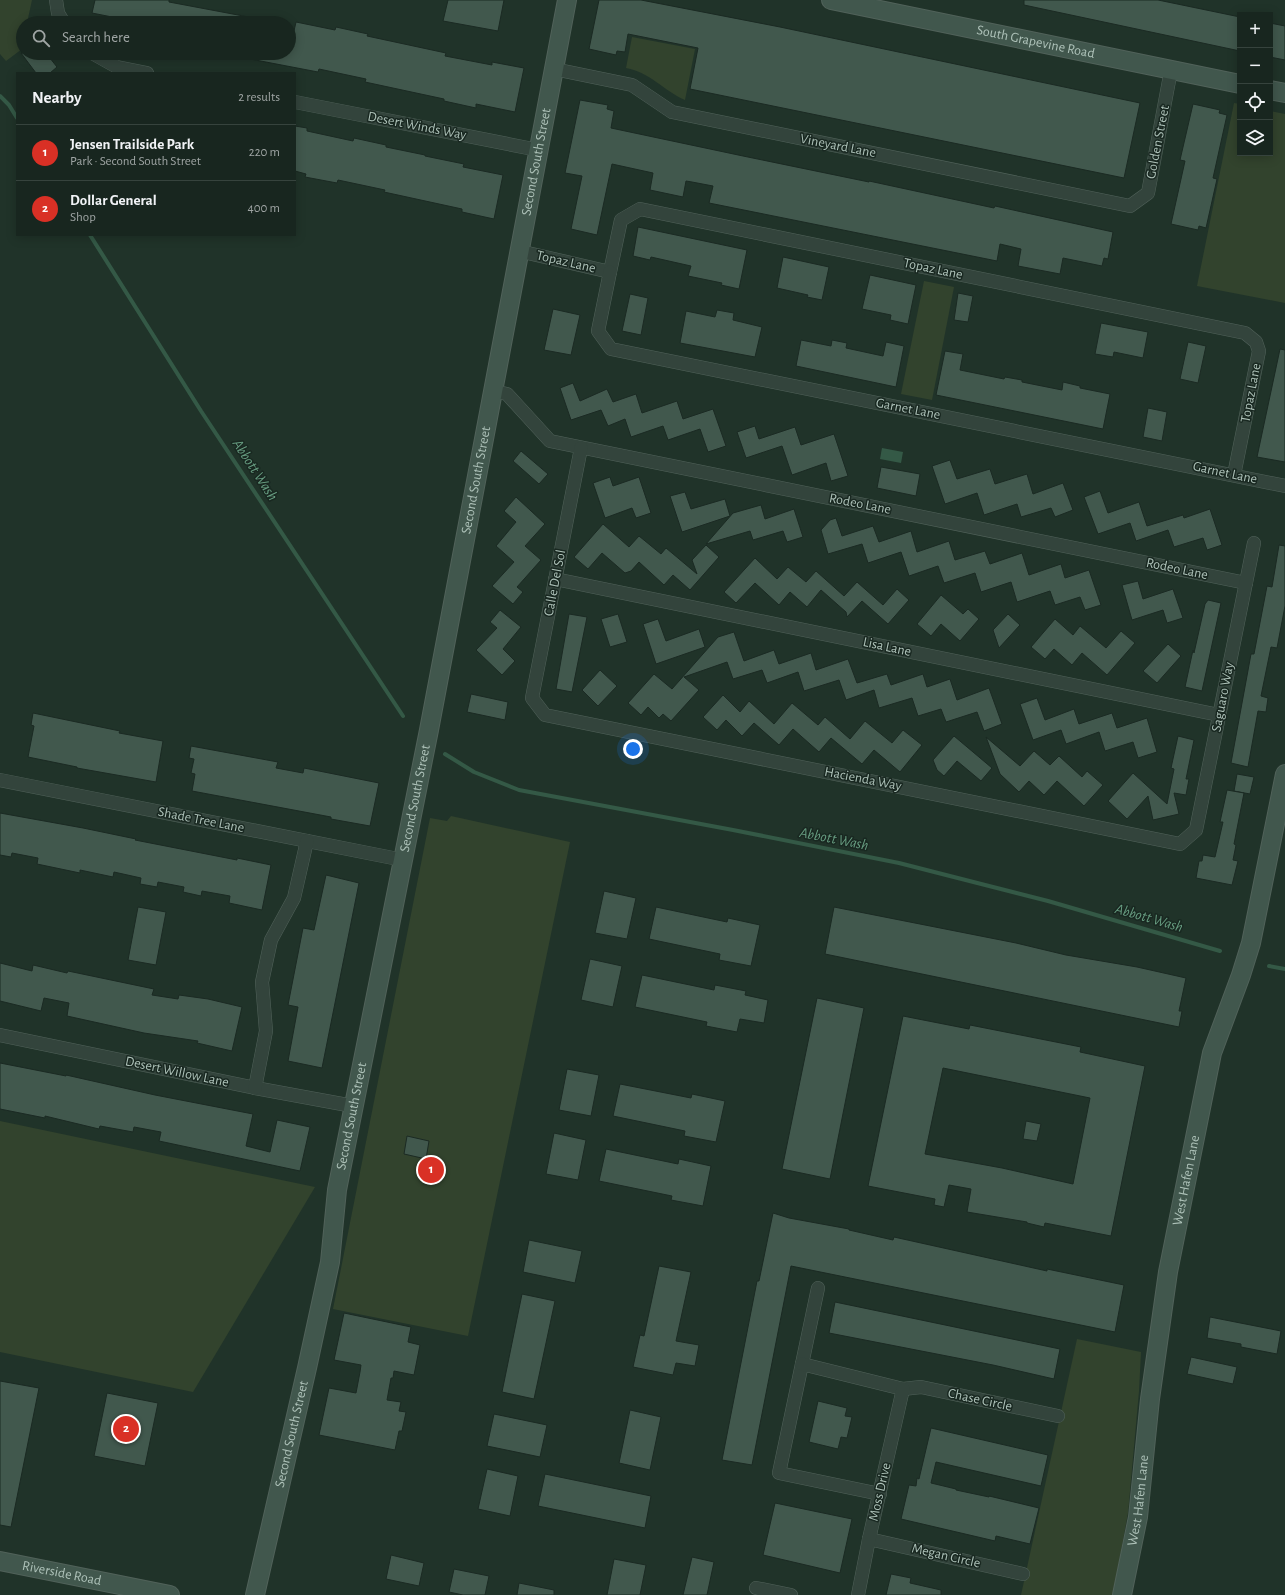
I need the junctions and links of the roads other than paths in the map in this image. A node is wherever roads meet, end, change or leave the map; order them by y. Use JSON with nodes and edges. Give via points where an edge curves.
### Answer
{"nodes":[{"id":1,"x":56,"y":0,"type":"edge"},
{"id":2,"x":567,"y":0,"type":"edge"},
{"id":3,"x":831,"y":0,"type":"edge"},
{"id":4,"x":60,"y":16,"type":"edge"},
{"id":5,"x":104,"y":60,"type":"edge"},
{"id":6,"x":554,"y":69,"type":"junction"},
{"id":7,"x":1171,"y":70,"type":"junction"},
{"id":8,"x":142,"y":72,"type":"edge"},
{"id":9,"x":1237,"y":83,"type":"edge"},
{"id":10,"x":1273,"y":91,"type":"edge"},
{"id":11,"x":1285,"y":93,"type":"edge"},
{"id":12,"x":296,"y":102,"type":"edge"},
{"id":13,"x":538,"y":150,"type":"junction"},
{"id":14,"x":1130,"y":206,"type":"joint"},
{"id":15,"x":519,"y":251,"type":"junction"},
{"id":16,"x":610,"y":272,"type":"junction"},
{"id":17,"x":493,"y":391,"type":"junction"},
{"id":18,"x":581,"y":448,"type":"junction"},
{"id":19,"x":1234,"y":475,"type":"junction"},
{"id":20,"x":1285,"y":486,"type":"edge"},
{"id":21,"x":1254,"y":543,"type":"dead end"},
{"id":22,"x":555,"y":579,"type":"junction"},
{"id":23,"x":1246,"y":583,"type":"junction"},
{"id":24,"x":545,"y":715,"type":"joint"},
{"id":25,"x":1218,"y":715,"type":"junction"},
{"id":26,"x":1285,"y":774,"type":"edge"},
{"id":27,"x":0,"y":780,"type":"edge"},
{"id":28,"x":308,"y":841,"type":"junction"},
{"id":29,"x":1180,"y":844,"type":"joint"},
{"id":30,"x":403,"y":860,"type":"junction"},
{"id":31,"x":0,"y":1035,"type":"edge"},
{"id":32,"x":255,"y":1088,"type":"junction"},
{"id":33,"x":353,"y":1106,"type":"junction"},
{"id":34,"x":818,"y":1288,"type":"dead end"},
{"id":35,"x":802,"y":1364,"type":"junction"},
{"id":36,"x":903,"y":1389,"type":"junction"},
{"id":37,"x":1058,"y":1416,"type":"dead end"},
{"id":38,"x":880,"y":1494,"type":"junction"},
{"id":39,"x":869,"y":1539,"type":"junction"},
{"id":40,"x":0,"y":1561,"type":"edge"},
{"id":41,"x":1023,"y":1574,"type":"dead end"},
{"id":42,"x":756,"y":1588,"type":"dead end"},
{"id":43,"x":170,"y":1595,"type":"edge"},
{"id":44,"x":255,"y":1595,"type":"edge"},
{"id":45,"x":791,"y":1595,"type":"edge"},
{"id":46,"x":858,"y":1595,"type":"edge"},
{"id":47,"x":1122,"y":1595,"type":"edge"}],
"edges":[{"from":1,"to":4,"type":"street"},
{"from":2,"to":6,"type":"street","name":"Second South Street"},
{"from":3,"to":7,"type":"street","name":"South Grapevine Road"},
{"from":5,"to":8,"type":"street","via":[[117,67]]},
{"from":6,"to":13,"type":"street","name":"Second South Street"},
{"from":6,"to":14,"type":"street","name":"Vineyard Lane","via":[[632,85],[672,112]]},
{"from":7,"to":9,"type":"street","name":"South Grapevine Road"},
{"from":7,"to":14,"type":"street","name":"Golden Street","via":[[1148,193]]},
{"from":10,"to":11,"type":"street"},
{"from":12,"to":13,"type":"street","name":"Desert Winds Way"},
{"from":13,"to":15,"type":"street","name":"Second South Street"},
{"from":15,"to":16,"type":"street","name":"Topaz Lane"},
{"from":15,"to":17,"type":"street","name":"Second South Street"},
{"from":16,"to":19,"type":"street","name":"Garnet Lane","via":[[598,331],[611,349]]},
{"from":16,"to":19,"type":"street","name":"Topaz Lane","via":[[621,220],[640,209],[1246,333],[1256,342],[1259,351]]},
{"from":17,"to":18,"type":"street","name":"Rodeo Lane","via":[[507,394],[550,441]]},
{"from":17,"to":30,"type":"street","name":"Second South Street"},
{"from":18,"to":22,"type":"street","name":"Calle Del Sol"},
{"from":18,"to":23,"type":"street","name":"Rodeo Lane"},
{"from":19,"to":20,"type":"street","name":"Garnet Lane"},
{"from":21,"to":23,"type":"street","name":"Saguaro Way"},
{"from":22,"to":24,"type":"street","name":"Calle Del Sol","via":[[532,698]]},
{"from":22,"to":25,"type":"street","name":"Lisa Lane"},
{"from":23,"to":25,"type":"street","name":"Saguaro Way"},
{"from":24,"to":29,"type":"street","name":"Hacienda Way"},
{"from":25,"to":29,"type":"street","name":"Saguaro Way","via":[[1196,830]]},
{"from":26,"to":47,"type":"street","name":"West Hafen Lane","via":[[1251,943],[1212,1053],[1168,1272],[1150,1399],[1138,1517]]},
{"from":27,"to":28,"type":"street","name":"Shade Tree Lane"},
{"from":28,"to":30,"type":"street","name":"Shade Tree Lane"},
{"from":28,"to":32,"type":"street","via":[[294,898],[271,940],[262,982],[266,1031]]},
{"from":30,"to":33,"type":"street","name":"Second South Street"},
{"from":31,"to":32,"type":"street","name":"Desert Willow Lane"},
{"from":32,"to":33,"type":"street","name":"Desert Willow Lane"},
{"from":33,"to":44,"type":"street","name":"Second South Street","via":[[337,1190],[330,1262]]},
{"from":34,"to":35,"type":"street"},
{"from":35,"to":36,"type":"street","name":"Chase Circle"},
{"from":35,"to":38,"type":"street","via":[[779,1473]]},
{"from":36,"to":37,"type":"street","name":"Chase Circle","via":[[921,1387]]},
{"from":36,"to":38,"type":"street","name":"Moss Drive"},
{"from":38,"to":39,"type":"street","name":"Moss Drive"},
{"from":39,"to":41,"type":"street","name":"Megan Circle"},
{"from":39,"to":46,"type":"street","name":"Moss Drive"},
{"from":40,"to":43,"type":"street","name":"Riverside Road"},
{"from":42,"to":45,"type":"street"}]}
